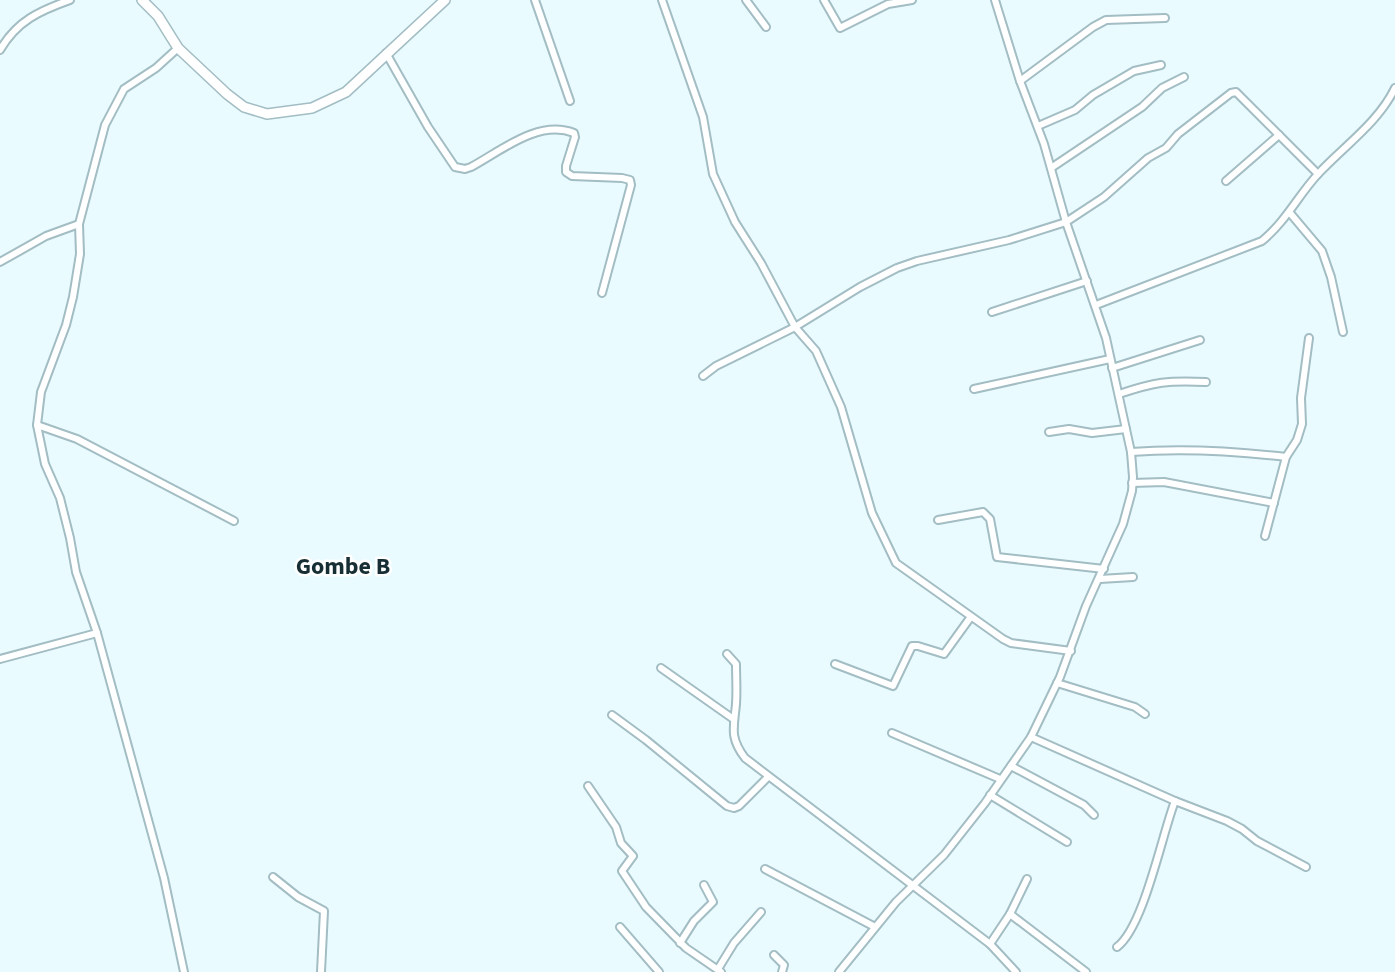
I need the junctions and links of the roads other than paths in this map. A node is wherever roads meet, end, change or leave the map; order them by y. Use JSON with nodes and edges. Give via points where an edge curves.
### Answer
{"nodes":[{"id":1,"x":71,"y":0,"type":"edge"},
{"id":2,"x":142,"y":0,"type":"edge"},
{"id":3,"x":445,"y":0,"type":"edge"},
{"id":4,"x":535,"y":0,"type":"edge"},
{"id":5,"x":662,"y":0,"type":"edge"},
{"id":6,"x":747,"y":0,"type":"edge"},
{"id":7,"x":824,"y":0,"type":"edge"},
{"id":8,"x":912,"y":0,"type":"edge"},
{"id":9,"x":995,"y":0,"type":"edge"},
{"id":10,"x":1165,"y":18,"type":"dead end"},
{"id":11,"x":766,"y":27,"type":"dead end"},
{"id":12,"x":178,"y":48,"type":"junction"},
{"id":13,"x":0,"y":50,"type":"edge"},
{"id":14,"x":386,"y":53,"type":"junction"},
{"id":15,"x":1161,"y":65,"type":"dead end"},
{"id":16,"x":1184,"y":77,"type":"dead end"},
{"id":17,"x":1020,"y":82,"type":"junction"},
{"id":18,"x":1395,"y":88,"type":"edge"},
{"id":19,"x":570,"y":102,"type":"dead end"},
{"id":20,"x":1038,"y":126,"type":"junction"},
{"id":21,"x":1279,"y":135,"type":"junction"},
{"id":22,"x":1051,"y":168,"type":"junction"},
{"id":23,"x":1318,"y":174,"type":"junction"},
{"id":24,"x":1226,"y":181,"type":"dead end"},
{"id":25,"x":1290,"y":213,"type":"junction"},
{"id":26,"x":1066,"y":222,"type":"junction"},
{"id":27,"x":79,"y":224,"type":"junction"},
{"id":28,"x":0,"y":262,"type":"edge"},
{"id":29,"x":1087,"y":281,"type":"junction"},
{"id":30,"x":602,"y":293,"type":"dead end"},
{"id":31,"x":1096,"y":304,"type":"junction"},
{"id":32,"x":992,"y":312,"type":"dead end"},
{"id":33,"x":795,"y":327,"type":"junction"},
{"id":34,"x":1343,"y":332,"type":"dead end"},
{"id":35,"x":1309,"y":338,"type":"dead end"},
{"id":36,"x":1200,"y":340,"type":"dead end"},
{"id":37,"x":1110,"y":359,"type":"junction"},
{"id":38,"x":1112,"y":368,"type":"junction"},
{"id":39,"x":703,"y":376,"type":"dead end"},
{"id":40,"x":1206,"y":382,"type":"dead end"},
{"id":41,"x":974,"y":389,"type":"dead end"},
{"id":42,"x":1119,"y":394,"type":"junction"},
{"id":43,"x":37,"y":425,"type":"junction"},
{"id":44,"x":1126,"y":429,"type":"junction"},
{"id":45,"x":1049,"y":432,"type":"dead end"},
{"id":46,"x":1131,"y":452,"type":"junction"},
{"id":47,"x":1286,"y":457,"type":"junction"},
{"id":48,"x":1132,"y":484,"type":"junction"},
{"id":49,"x":1274,"y":503,"type":"junction"},
{"id":50,"x":938,"y":520,"type":"dead end"},
{"id":51,"x":234,"y":521,"type":"dead end"},
{"id":52,"x":1265,"y":536,"type":"dead end"},
{"id":53,"x":1104,"y":569,"type":"junction"},
{"id":54,"x":1133,"y":577,"type":"dead end"},
{"id":55,"x":1100,"y":579,"type":"junction"},
{"id":56,"x":970,"y":618,"type":"junction"},
{"id":57,"x":97,"y":633,"type":"junction"},
{"id":58,"x":1071,"y":651,"type":"junction"},
{"id":59,"x":727,"y":654,"type":"dead end"},
{"id":60,"x":0,"y":659,"type":"edge"},
{"id":61,"x":835,"y":664,"type":"dead end"},
{"id":62,"x":661,"y":668,"type":"dead end"},
{"id":63,"x":1057,"y":683,"type":"junction"},
{"id":64,"x":1145,"y":714,"type":"dead end"},
{"id":65,"x":612,"y":715,"type":"dead end"},
{"id":66,"x":732,"y":718,"type":"junction"},
{"id":67,"x":892,"y":733,"type":"dead end"},
{"id":68,"x":1031,"y":737,"type":"junction"},
{"id":69,"x":1011,"y":766,"type":"junction"},
{"id":70,"x":768,"y":777,"type":"junction"},
{"id":71,"x":1000,"y":779,"type":"junction"},
{"id":72,"x":588,"y":786,"type":"dead end"},
{"id":73,"x":990,"y":794,"type":"junction"},
{"id":74,"x":1175,"y":801,"type":"junction"},
{"id":75,"x":1094,"y":815,"type":"dead end"},
{"id":76,"x":1067,"y":842,"type":"dead end"},
{"id":77,"x":1306,"y":867,"type":"dead end"},
{"id":78,"x":765,"y":869,"type":"dead end"},
{"id":79,"x":273,"y":877,"type":"dead end"},
{"id":80,"x":1027,"y":879,"type":"dead end"},
{"id":81,"x":704,"y":885,"type":"dead end"},
{"id":82,"x":913,"y":885,"type":"junction"},
{"id":83,"x":761,"y":912,"type":"dead end"},
{"id":84,"x":1010,"y":914,"type":"junction"},
{"id":85,"x":620,"y":927,"type":"dead end"},
{"id":86,"x":874,"y":927,"type":"junction"},
{"id":87,"x":680,"y":943,"type":"junction"},
{"id":88,"x":990,"y":944,"type":"junction"},
{"id":89,"x":1117,"y":947,"type":"dead end"},
{"id":90,"x":774,"y":955,"type":"dead end"},
{"id":91,"x":184,"y":971,"type":"edge"},
{"id":92,"x":719,"y":971,"type":"edge"},
{"id":93,"x":1014,"y":971,"type":"edge"},
{"id":94,"x":173,"y":972,"type":"edge"},
{"id":95,"x":321,"y":972,"type":"edge"},
{"id":96,"x":659,"y":972,"type":"edge"},
{"id":97,"x":782,"y":972,"type":"edge"},
{"id":98,"x":839,"y":972,"type":"edge"},
{"id":99,"x":1086,"y":972,"type":"edge"}],
"edges":[{"from":1,"to":13,"type":"street","via":[[18,26]]},
{"from":2,"to":12,"type":"street"},
{"from":3,"to":14,"type":"street"},
{"from":4,"to":19,"type":"street"},
{"from":5,"to":33,"type":"street","via":[[703,117],[713,174]]},
{"from":6,"to":11,"type":"street"},
{"from":7,"to":8,"type":"street","via":[[840,28],[888,4]]},
{"from":9,"to":17,"type":"street"},
{"from":10,"to":17,"type":"street","via":[[1106,20]]},
{"from":12,"to":14,"type":"street","via":[[244,107],[267,114],[328,102],[346,92]]},
{"from":12,"to":27,"type":"street","via":[[119,96],[98,145]]},
{"from":14,"to":30,"type":"street","via":[[455,167],[471,167],[537,131],[555,129],[574,133],[566,172],[630,180]]},
{"from":15,"to":20,"type":"street","via":[[1134,71],[1075,110]]},
{"from":16,"to":22,"type":"street"},
{"from":17,"to":20,"type":"street"},
{"from":18,"to":23,"type":"street","via":[[1384,108]]},
{"from":20,"to":22,"type":"street"},
{"from":21,"to":23,"type":"street"},
{"from":21,"to":24,"type":"street"},
{"from":21,"to":26,"type":"street","via":[[1236,92],[1231,93],[1104,197]]},
{"from":22,"to":26,"type":"street"},
{"from":23,"to":25,"type":"street"},
{"from":25,"to":31,"type":"street","via":[[1262,241]]},
{"from":25,"to":34,"type":"street","via":[[1321,251]]},
{"from":26,"to":29,"type":"street"},
{"from":26,"to":33,"type":"street","via":[[897,268]]},
{"from":27,"to":28,"type":"street"},
{"from":27,"to":43,"type":"street","via":[[73,297],[41,392]]},
{"from":29,"to":31,"type":"street"},
{"from":29,"to":32,"type":"street"},
{"from":31,"to":37,"type":"street"},
{"from":33,"to":39,"type":"street"},
{"from":33,"to":56,"type":"street","via":[[816,351],[841,407],[872,513],[896,563]]},
{"from":35,"to":47,"type":"street","via":[[1302,424]]},
{"from":36,"to":38,"type":"street"},
{"from":37,"to":38,"type":"street"},
{"from":37,"to":41,"type":"street"},
{"from":38,"to":42,"type":"street"},
{"from":40,"to":42,"type":"street","via":[[1169,380]]},
{"from":42,"to":44,"type":"street"},
{"from":43,"to":51,"type":"street","via":[[77,439]]},
{"from":43,"to":57,"type":"street"},
{"from":44,"to":45,"type":"street"},
{"from":44,"to":46,"type":"street"},
{"from":46,"to":47,"type":"street","via":[[1230,450]]},
{"from":46,"to":48,"type":"street"},
{"from":47,"to":49,"type":"street"},
{"from":48,"to":49,"type":"street","via":[[1164,482]]},
{"from":48,"to":53,"type":"street","via":[[1123,524]]},
{"from":49,"to":52,"type":"street"},
{"from":50,"to":53,"type":"street","via":[[983,512],[990,519],[998,557]]},
{"from":53,"to":55,"type":"street"},
{"from":54,"to":55,"type":"street"},
{"from":55,"to":58,"type":"street"},
{"from":56,"to":58,"type":"street","via":[[1011,643]]},
{"from":56,"to":61,"type":"street","via":[[944,654],[912,646],[893,686]]},
{"from":57,"to":60,"type":"street"},
{"from":57,"to":91,"type":"street","via":[[164,878]]},
{"from":58,"to":63,"type":"street"},
{"from":59,"to":66,"type":"street","via":[[736,664]]},
{"from":62,"to":66,"type":"street"},
{"from":63,"to":64,"type":"street"},
{"from":63,"to":68,"type":"street"},
{"from":65,"to":70,"type":"street","via":[[727,806],[739,806]]},
{"from":66,"to":70,"type":"street","via":[[739,750]]},
{"from":67,"to":71,"type":"street"},
{"from":68,"to":69,"type":"street"},
{"from":68,"to":74,"type":"street"},
{"from":69,"to":71,"type":"street"},
{"from":69,"to":75,"type":"street","via":[[1084,805]]},
{"from":70,"to":82,"type":"street"},
{"from":71,"to":73,"type":"street"},
{"from":72,"to":87,"type":"street","via":[[633,856],[622,871],[646,907]]},
{"from":73,"to":76,"type":"street"},
{"from":73,"to":82,"type":"street","via":[[944,855]]},
{"from":74,"to":77,"type":"street","via":[[1227,821]]},
{"from":74,"to":89,"type":"street","via":[[1139,911]]},
{"from":78,"to":86,"type":"street"},
{"from":79,"to":95,"type":"street","via":[[324,911]]},
{"from":80,"to":84,"type":"street"},
{"from":81,"to":87,"type":"street","via":[[713,902],[694,920]]},
{"from":82,"to":86,"type":"street"},
{"from":82,"to":88,"type":"street"},
{"from":83,"to":92,"type":"street","via":[[734,943]]},
{"from":84,"to":88,"type":"street"},
{"from":84,"to":99,"type":"street"},
{"from":85,"to":96,"type":"street"},
{"from":86,"to":98,"type":"street"},
{"from":87,"to":92,"type":"street"},
{"from":88,"to":93,"type":"street"},
{"from":90,"to":97,"type":"street","via":[[784,965]]},
{"from":91,"to":94,"type":"street"}]}
